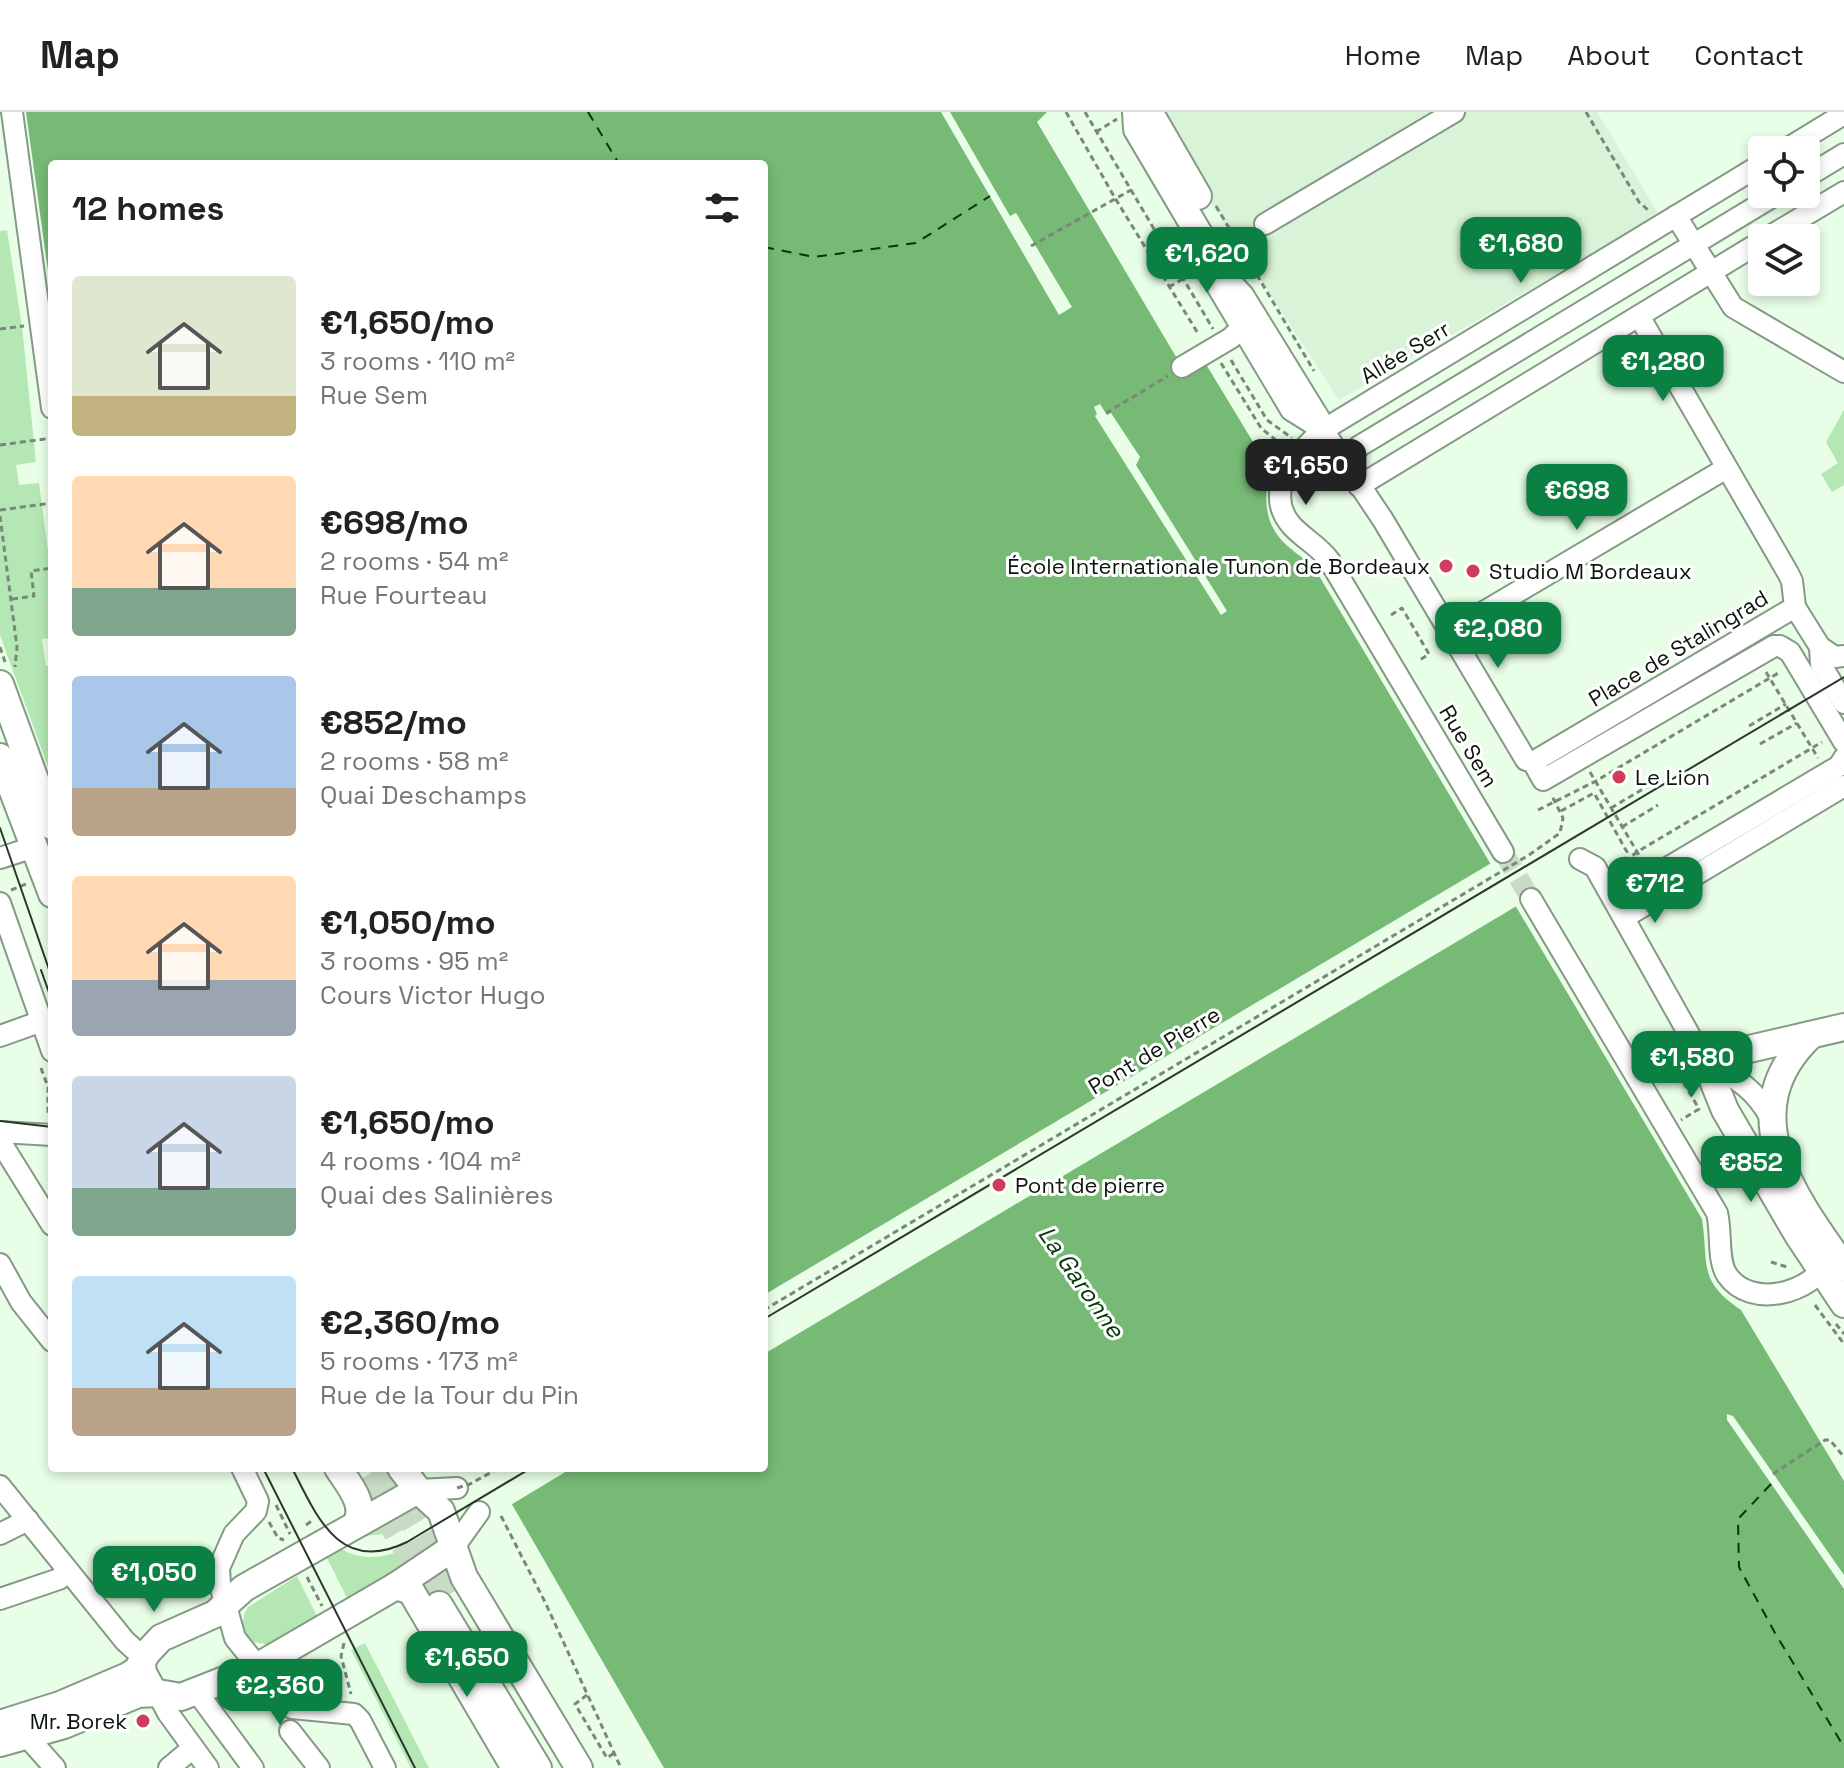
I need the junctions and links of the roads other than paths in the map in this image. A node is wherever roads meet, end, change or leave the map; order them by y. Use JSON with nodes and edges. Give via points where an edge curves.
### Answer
{"nodes":[{"id":1,"x":12,"y":112,"type":"edge"},
{"id":2,"x":1454,"y":112,"type":"edge"},
{"id":3,"x":1844,"y":114,"type":"edge"},
{"id":4,"x":1135,"y":119,"type":"edge"},
{"id":5,"x":1808,"y":136,"type":"edge"},
{"id":6,"x":1844,"y":154,"type":"edge"},
{"id":7,"x":1820,"y":169,"type":"edge"},
{"id":8,"x":1748,"y":172,"type":"edge"},
{"id":9,"x":1844,"y":192,"type":"edge"},
{"id":10,"x":1754,"y":208,"type":"edge"},
{"id":11,"x":1668,"y":221,"type":"junction"},
{"id":12,"x":1265,"y":224,"type":"road end"},
{"id":13,"x":1790,"y":224,"type":"edge"},
{"id":14,"x":1693,"y":245,"type":"junction"},
{"id":15,"x":1748,"y":249,"type":"edge"},
{"id":16,"x":1710,"y":272,"type":"junction"},
{"id":17,"x":1639,"y":316,"type":"junction"},
{"id":18,"x":1242,"y":327,"type":"junction"},
{"id":19,"x":1182,"y":367,"type":"road end"},
{"id":20,"x":1844,"y":372,"type":"edge"},
{"id":21,"x":48,"y":382,"type":"edge"},
{"id":22,"x":1323,"y":430,"type":"junction"},
{"id":23,"x":1358,"y":447,"type":"dead end"},
{"id":24,"x":1725,"y":469,"type":"junction"},
{"id":25,"x":1359,"y":486,"type":"junction"},
{"id":26,"x":1795,"y":607,"type":"junction"},
{"id":27,"x":1450,"y":632,"type":"junction"},
{"id":28,"x":1820,"y":647,"type":"junction"},
{"id":29,"x":1844,"y":656,"type":"edge"},
{"id":30,"x":7,"y":679,"type":"edge"},
{"id":31,"x":1844,"y":703,"type":"edge"},
{"id":32,"x":1838,"y":739,"type":"edge"},
{"id":33,"x":0,"y":757,"type":"edge"},
{"id":34,"x":1844,"y":758,"type":"edge"},
{"id":35,"x":1533,"y":762,"type":"junction"},
{"id":36,"x":1844,"y":786,"type":"edge"},
{"id":37,"x":48,"y":813,"type":"edge"},
{"id":38,"x":34,"y":847,"type":"junction"},
{"id":39,"x":1503,"y":852,"type":"tunnel mouth"},
{"id":40,"x":0,"y":858,"type":"edge"},
{"id":41,"x":1580,"y":859,"type":"dead end"},
{"id":42,"x":48,"y":884,"type":"edge"},
{"id":43,"x":1531,"y":899,"type":"tunnel mouth"},
{"id":44,"x":0,"y":903,"type":"edge"},
{"id":45,"x":1625,"y":917,"type":"junction"},
{"id":46,"x":42,"y":1021,"type":"junction"},
{"id":47,"x":1844,"y":1027,"type":"edge"},
{"id":48,"x":1811,"y":1035,"type":"junction"},
{"id":49,"x":0,"y":1036,"type":"edge"},
{"id":50,"x":48,"y":1039,"type":"edge"},
{"id":51,"x":1708,"y":1068,"type":"junction"},
{"id":52,"x":1770,"y":1117,"type":"junction"},
{"id":53,"x":2,"y":1132,"type":"edge"},
{"id":54,"x":48,"y":1135,"type":"edge"},
{"id":55,"x":48,"y":1219,"type":"edge"},
{"id":56,"x":0,"y":1264,"type":"edge"},
{"id":57,"x":1835,"y":1267,"type":"edge"},
{"id":58,"x":1844,"y":1304,"type":"edge"},
{"id":59,"x":48,"y":1336,"type":"edge"},
{"id":60,"x":244,"y":1472,"type":"edge"},
{"id":61,"x":340,"y":1472,"type":"edge"},
{"id":62,"x":404,"y":1472,"type":"edge"},
{"id":63,"x":0,"y":1486,"type":"edge"},
{"id":64,"x":457,"y":1488,"type":"road end"},
{"id":65,"x":418,"y":1490,"type":"junction"},
{"id":66,"x":479,"y":1512,"type":"dead end"},
{"id":67,"x":28,"y":1520,"type":"junction"},
{"id":68,"x":356,"y":1524,"type":"junction"},
{"id":69,"x":0,"y":1534,"type":"edge"},
{"id":70,"x":454,"y":1547,"type":"junction"},
{"id":71,"x":68,"y":1571,"type":"junction"},
{"id":72,"x":396,"y":1586,"type":"junction"},
{"id":73,"x":0,"y":1599,"type":"edge"},
{"id":74,"x":227,"y":1604,"type":"junction"},
{"id":75,"x":144,"y":1658,"type":"junction"},
{"id":76,"x":255,"y":1668,"type":"junction"},
{"id":77,"x":197,"y":1692,"type":"junction"},
{"id":78,"x":158,"y":1693,"type":"junction"},
{"id":79,"x":290,"y":1719,"type":"junction"},
{"id":80,"x":0,"y":1724,"type":"edge"},
{"id":81,"x":30,"y":1735,"type":"junction"},
{"id":82,"x":0,"y":1743,"type":"edge"},
{"id":83,"x":193,"y":1748,"type":"junction"},
{"id":84,"x":55,"y":1768,"type":"edge"},
{"id":85,"x":169,"y":1768,"type":"edge"},
{"id":86,"x":208,"y":1768,"type":"edge"},
{"id":87,"x":253,"y":1768,"type":"edge"},
{"id":88,"x":319,"y":1768,"type":"edge"},
{"id":89,"x":385,"y":1768,"type":"edge"},
{"id":90,"x":515,"y":1768,"type":"edge"},
{"id":91,"x":538,"y":1768,"type":"edge"},
{"id":92,"x":559,"y":1768,"type":"edge"},
{"id":93,"x":579,"y":1768,"type":"edge"}],
"edges":[{"from":1,"to":21,"type":"street"},
{"from":2,"to":12,"type":"street"},
{"from":3,"to":5,"type":"street"},
{"from":4,"to":18,"type":"street","via":[[1146,166]]},
{"from":4,"to":22,"type":"main road","via":[[1228,283]]},
{"from":4,"to":22,"type":"main road","via":[[1154,120],[1235,248],[1317,394]]},
{"from":6,"to":7,"type":"street"},
{"from":8,"to":11,"type":"street","name":"Allée Serr"},
{"from":9,"to":13,"type":"street"},
{"from":10,"to":14,"type":"street"},
{"from":11,"to":14,"type":"street"},
{"from":11,"to":22,"type":"street","name":"Allée Serr"},
{"from":14,"to":16,"type":"street"},
{"from":14,"to":23,"type":"street"},
{"from":15,"to":16,"type":"street"},
{"from":16,"to":17,"type":"street"},
{"from":16,"to":20,"type":"street","via":[[1733,307]]},
{"from":17,"to":24,"type":"street"},
{"from":17,"to":25,"type":"street"},
{"from":18,"to":19,"type":"street"},
{"from":18,"to":22,"type":"street","via":[[1291,410]]},
{"from":22,"to":25,"type":"street"},
{"from":22,"to":39,"type":"street","name":"Rue Sem","via":[[1281,488],[1287,518],[1329,560]]},
{"from":24,"to":26,"type":"street","via":[[1788,573]]},
{"from":24,"to":27,"type":"street"},
{"from":25,"to":27,"type":"street"},
{"from":26,"to":28,"type":"street","name":"Place de Stalingrad"},
{"from":26,"to":35,"type":"street","name":"Place de Stalingrad"},
{"from":27,"to":35,"type":"street","via":[[1526,760]]},
{"from":28,"to":29,"type":"street","via":[[1835,657]]},
{"from":28,"to":31,"type":"street","name":"Place de Stalingrad","via":[[1821,665]]},
{"from":30,"to":37,"type":"main road"},
{"from":32,"to":35,"type":"street","name":"Place de Stalingrad","via":[[1790,652],[1774,646],[1543,780]]},
{"from":33,"to":38,"type":"main road"},
{"from":34,"to":45,"type":"street","via":[[1839,766],[1630,890]]},
{"from":36,"to":45,"type":"street"},
{"from":38,"to":40,"type":"street"},
{"from":38,"to":42,"type":"main road"},
{"from":41,"to":45,"type":"street","via":[[1589,861]]},
{"from":43,"to":57,"type":"street","via":[[1717,1213],[1726,1274],[1745,1290],[1780,1294]]},
{"from":44,"to":46,"type":"street"},
{"from":45,"to":51,"type":"street"},
{"from":46,"to":49,"type":"street"},
{"from":46,"to":50,"type":"street"},
{"from":47,"to":48,"type":"main road"},
{"from":48,"to":51,"type":"main road","via":[[1732,1053]]},
{"from":48,"to":52,"type":"main road","via":[[1793,1052],[1776,1082]]},
{"from":51,"to":52,"type":"street","via":[[1721,1070],[1753,1092]]},
{"from":51,"to":57,"type":"main road","via":[[1725,1110]]},
{"from":52,"to":57,"type":"main road","via":[[1790,1183]]},
{"from":53,"to":54,"type":"street"},
{"from":53,"to":55,"type":"street","via":[[3,1146]]},
{"from":56,"to":59,"type":"street"},
{"from":57,"to":58,"type":"main road"},
{"from":60,"to":74,"type":"street","via":[[258,1501],[222,1559],[219,1578]]},
{"from":61,"to":68,"type":"main road","via":[[361,1506]]},
{"from":62,"to":65,"type":"main road"},
{"from":63,"to":67,"type":"street"},
{"from":64,"to":65,"type":"street"},
{"from":65,"to":68,"type":"main road"},
{"from":65,"to":70,"type":"main road","via":[[441,1511]]},
{"from":66,"to":70,"type":"street"},
{"from":67,"to":69,"type":"street"},
{"from":67,"to":71,"type":"street"},
{"from":68,"to":74,"type":"main road","via":[[244,1588]]},
{"from":70,"to":72,"type":"main road"},
{"from":70,"to":93,"type":"main road","via":[[464,1577]]},
{"from":71,"to":73,"type":"street"},
{"from":71,"to":75,"type":"street"},
{"from":72,"to":76,"type":"main road"},
{"from":72,"to":90,"type":"main road","via":[[411,1591]]},
{"from":74,"to":75,"type":"main road","via":[[161,1638]]},
{"from":74,"to":76,"type":"street","via":[[235,1638]]},
{"from":75,"to":78,"type":"street"},
{"from":75,"to":80,"type":"main road","via":[[137,1670],[120,1680]]},
{"from":76,"to":77,"type":"main road"},
{"from":76,"to":79,"type":"street"},
{"from":77,"to":78,"type":"main road","via":[[175,1698]]},
{"from":77,"to":87,"type":"street"},
{"from":78,"to":81,"type":"main road","via":[[138,1694]]},
{"from":78,"to":83,"type":"street"},
{"from":79,"to":88,"type":"street"},
{"from":79,"to":89,"type":"street","via":[[354,1709]]},
{"from":81,"to":82,"type":"main road"},
{"from":81,"to":84,"type":"street"},
{"from":83,"to":85,"type":"street"},
{"from":83,"to":86,"type":"street"},
{"from":91,"to":92,"type":"main road","via":[[448,1599]]}]}
